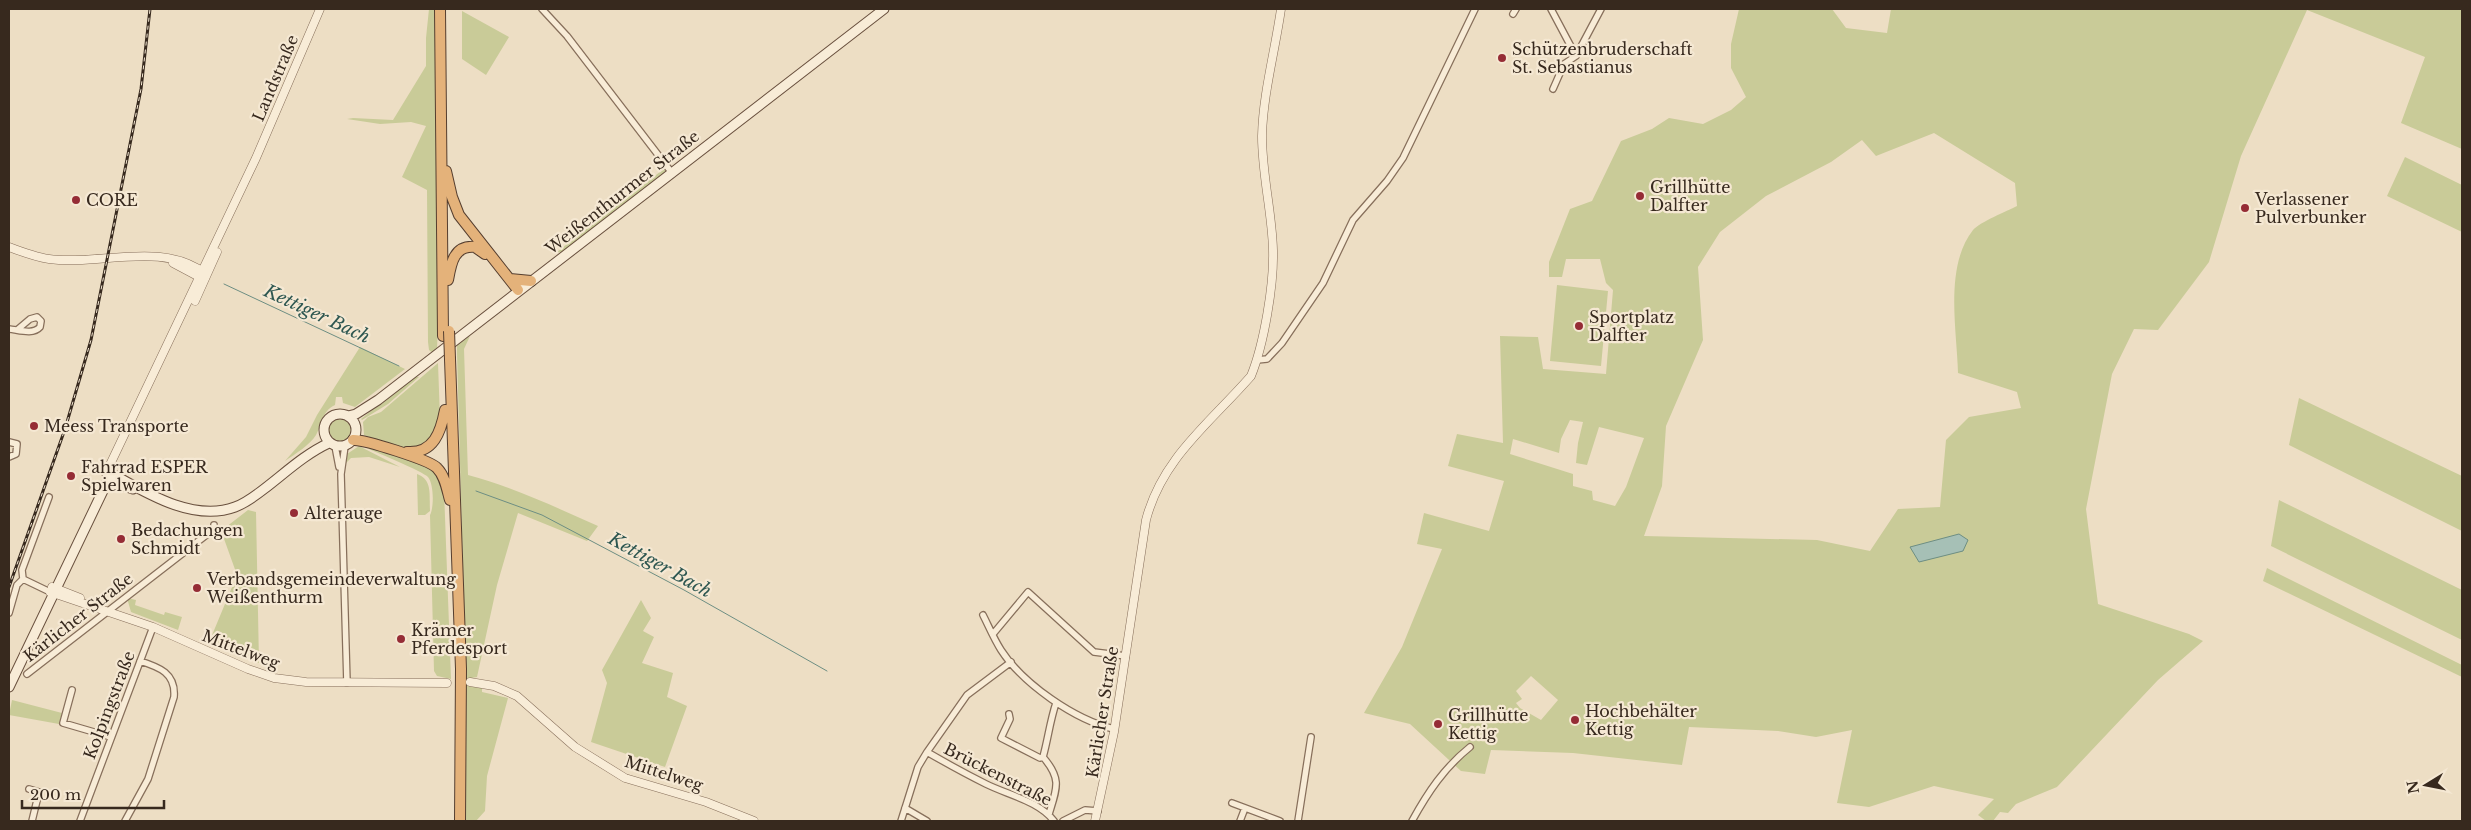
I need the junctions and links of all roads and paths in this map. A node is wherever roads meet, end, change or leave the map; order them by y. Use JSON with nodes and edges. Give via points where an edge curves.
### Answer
{"nodes":[{"id":1,"x":320,"y":9,"type":"edge"},
{"id":2,"x":440,"y":9,"type":"edge"},
{"id":3,"x":446,"y":9,"type":"edge"},
{"id":4,"x":542,"y":9,"type":"edge"},
{"id":5,"x":884,"y":9,"type":"edge"},
{"id":6,"x":1281,"y":9,"type":"edge"},
{"id":7,"x":1475,"y":9,"type":"edge"},
{"id":8,"x":1551,"y":9,"type":"edge"},
{"id":9,"x":1601,"y":9,"type":"edge"},
{"id":10,"x":1576,"y":56,"type":"junction"},
{"id":11,"x":1553,"y":88,"type":"dead end"},
{"id":12,"x":256,"y":158,"type":"junction"},
{"id":13,"x":446,"y":171,"type":"junction"},
{"id":14,"x":672,"y":173,"type":"junction"},
{"id":15,"x":9,"y":247,"type":"edge"},
{"id":16,"x":212,"y":251,"type":"junction"},
{"id":17,"x":167,"y":259,"type":"junction"},
{"id":18,"x":192,"y":265,"type":"junction"},
{"id":19,"x":204,"y":276,"type":"junction"},
{"id":20,"x":510,"y":279,"type":"junction"},
{"id":21,"x":448,"y":280,"type":"junction"},
{"id":22,"x":530,"y":281,"type":"junction"},
{"id":23,"x":516,"y":292,"type":"junction"},
{"id":24,"x":9,"y":329,"type":"edge"},
{"id":25,"x":17,"y":330,"type":"dead end"},
{"id":26,"x":446,"y":334,"type":"junction"},
{"id":27,"x":1257,"y":360,"type":"junction"},
{"id":28,"x":447,"y":361,"type":"junction"},
{"id":29,"x":378,"y":400,"type":"junction"},
{"id":30,"x":445,"y":410,"type":"junction"},
{"id":31,"x":348,"y":416,"type":"junction"},
{"id":32,"x":324,"y":435,"type":"junction"},
{"id":33,"x":352,"y":435,"type":"junction"},
{"id":34,"x":9,"y":442,"type":"edge"},
{"id":35,"x":332,"y":445,"type":"junction"},
{"id":36,"x":9,"y":457,"type":"edge"},
{"id":37,"x":304,"y":458,"type":"junction"},
{"id":38,"x":341,"y":474,"type":"junction"},
{"id":39,"x":109,"y":475,"type":"junction"},
{"id":40,"x":120,"y":486,"type":"junction"},
{"id":41,"x":146,"y":492,"type":"junction"},
{"id":42,"x":49,"y":498,"type":"dead end"},
{"id":43,"x":99,"y":500,"type":"junction"},
{"id":44,"x":450,"y":500,"type":"junction"},
{"id":45,"x":214,"y":525,"type":"dead end"},
{"id":46,"x":23,"y":579,"type":"junction"},
{"id":47,"x":54,"y":590,"type":"junction"},
{"id":48,"x":67,"y":599,"type":"junction"},
{"id":49,"x":93,"y":605,"type":"junction"},
{"id":50,"x":49,"y":606,"type":"junction"},
{"id":51,"x":108,"y":611,"type":"junction"},
{"id":52,"x":9,"y":613,"type":"edge"},
{"id":53,"x":983,"y":615,"type":"dead end"},
{"id":54,"x":152,"y":627,"type":"junction"},
{"id":55,"x":993,"y":634,"type":"junction"},
{"id":56,"x":1126,"y":656,"type":"junction"},
{"id":57,"x":140,"y":661,"type":"junction"},
{"id":58,"x":1011,"y":662,"type":"junction"},
{"id":59,"x":27,"y":674,"type":"dead end"},
{"id":60,"x":470,"y":682,"type":"dead end"},
{"id":61,"x":346,"y":683,"type":"junction"},
{"id":62,"x":447,"y":683,"type":"dead end"},
{"id":63,"x":10,"y":684,"type":"edge"},
{"id":64,"x":72,"y":690,"type":"dead end"},
{"id":65,"x":1056,"y":703,"type":"junction"},
{"id":66,"x":1009,"y":714,"type":"dead end"},
{"id":67,"x":1114,"y":729,"type":"junction"},
{"id":68,"x":111,"y":737,"type":"junction"},
{"id":69,"x":1310,"y":737,"type":"dead end"},
{"id":70,"x":1470,"y":747,"type":"dead end"},
{"id":71,"x":927,"y":752,"type":"junction"},
{"id":72,"x":1043,"y":757,"type":"junction"},
{"id":73,"x":29,"y":789,"type":"dead end"},
{"id":74,"x":458,"y":802,"type":"junction"},
{"id":75,"x":1232,"y":803,"type":"dead end"},
{"id":76,"x":905,"y":808,"type":"junction"},
{"id":77,"x":1245,"y":808,"type":"junction"},
{"id":78,"x":1098,"y":811,"type":"junction"},
{"id":79,"x":1049,"y":814,"type":"junction"},
{"id":80,"x":32,"y":821,"type":"edge"},
{"id":81,"x":80,"y":821,"type":"edge"},
{"id":82,"x":125,"y":821,"type":"edge"},
{"id":83,"x":454,"y":821,"type":"edge"},
{"id":84,"x":460,"y":821,"type":"edge"},
{"id":85,"x":754,"y":821,"type":"edge"},
{"id":86,"x":901,"y":821,"type":"edge"},
{"id":87,"x":927,"y":821,"type":"edge"},
{"id":88,"x":1054,"y":821,"type":"edge"},
{"id":89,"x":1063,"y":821,"type":"edge"},
{"id":90,"x":1095,"y":821,"type":"edge"},
{"id":91,"x":1240,"y":821,"type":"edge"},
{"id":92,"x":1280,"y":821,"type":"edge"},
{"id":93,"x":1298,"y":821,"type":"edge"},
{"id":94,"x":1412,"y":821,"type":"edge"}],
"edges":[{"from":1,"to":12,"type":"street","name":"Landstraße"},
{"from":2,"to":26,"type":"highway"},
{"from":3,"to":13,"type":"highway"},
{"from":4,"to":14,"type":"street","via":[[567,36]]},
{"from":5,"to":14,"type":"main road","name":"Weißenthurmer Straße"},
{"from":6,"to":27,"type":"street","name":"Kärlicher Straße","via":[[1262,135],[1273,259]]},
{"from":7,"to":27,"type":"street","via":[[1403,158],[1353,220],[1323,283],[1282,343],[1267,359]]},
{"from":8,"to":10,"type":"street"},
{"from":9,"to":10,"type":"street"},
{"from":10,"to":11,"type":"street","via":[[1564,64]]},
{"from":12,"to":16,"type":"street"},
{"from":12,"to":19,"type":"street","via":[[242,196]]},
{"from":13,"to":20,"type":"highway","via":[[460,215]]},
{"from":13,"to":21,"type":"highway"},
{"from":14,"to":22,"type":"main road","name":"Weißenthurmer Straße"},
{"from":15,"to":17,"type":"street","via":[[50,259],[142,256]]},
{"from":16,"to":18,"type":"street"},
{"from":16,"to":19,"type":"street"},
{"from":17,"to":18,"type":"street"},
{"from":17,"to":19,"type":"street"},
{"from":18,"to":19,"type":"street"},
{"from":19,"to":39,"type":"street"},
{"from":20,"to":22,"type":"highway"},
{"from":20,"to":23,"type":"highway"},
{"from":21,"to":23,"type":"highway","via":[[454,256],[464,248],[475,247],[487,255]]},
{"from":21,"to":26,"type":"highway"},
{"from":22,"to":23,"type":"main road","name":"Weißenthurmer Straße"},
{"from":23,"to":29,"type":"main road","name":"Weißenthurmer Straße"},
{"from":24,"to":25,"type":"street"},
{"from":26,"to":28,"type":"highway","bridge":true},
{"from":27,"to":56,"type":"street","name":"Kärlicher Straße","via":[[1251,376],[1186,444],[1162,477],[1151,500]]},
{"from":28,"to":30,"type":"highway"},
{"from":28,"to":74,"type":"highway","via":[[460,597]]},
{"from":29,"to":31,"type":"main road","name":"Weißenthurmer Straße"},
{"from":29,"to":33,"type":"main road","name":"Weißenthurmer Straße"},
{"from":30,"to":33,"type":"highway","via":[[438,437],[417,452]]},
{"from":30,"to":44,"type":"highway"},
{"from":31,"to":32,"type":"main road","via":[[338,414],[330,417],[324,425]]},
{"from":31,"to":33,"type":"main road"},
{"from":32,"to":35,"type":"main road"},
{"from":32,"to":37,"type":"main road"},
{"from":33,"to":35,"type":"main road"},
{"from":33,"to":38,"type":"street"},
{"from":33,"to":44,"type":"highway","via":[[429,462],[441,474]]},
{"from":34,"to":36,"type":"street","via":[[17,444],[17,448],[16,454]]},
{"from":35,"to":37,"type":"main road"},
{"from":35,"to":38,"type":"street"},
{"from":37,"to":41,"type":"main road","via":[[245,502],[223,511],[192,510]]},
{"from":38,"to":61,"type":"street"},
{"from":39,"to":40,"type":"main road"},
{"from":39,"to":41,"type":"main road"},
{"from":39,"to":43,"type":"main road"},
{"from":39,"to":47,"type":"main road"},
{"from":40,"to":41,"type":"main road"},
{"from":40,"to":43,"type":"main road"},
{"from":42,"to":46,"type":"street","via":[[22,572]]},
{"from":43,"to":47,"type":"main road"},
{"from":44,"to":74,"type":"highway"},
{"from":45,"to":51,"type":"street","name":"Kärlicher Straße","via":[[214,529]]},
{"from":46,"to":47,"type":"street","name":"Mittelweg"},
{"from":46,"to":52,"type":"street","via":[[17,584]]},
{"from":47,"to":48,"type":"street","name":"Mittelweg"},
{"from":47,"to":49,"type":"street","name":"Mittelweg"},
{"from":47,"to":50,"type":"main road"},
{"from":47,"to":63,"type":"main road"},
{"from":48,"to":49,"type":"street","name":"Mittelweg"},
{"from":48,"to":50,"type":"street"},
{"from":49,"to":51,"type":"street","name":"Mittelweg"},
{"from":50,"to":63,"type":"main road"},
{"from":51,"to":54,"type":"street","name":"Mittelweg"},
{"from":51,"to":59,"type":"street","name":"Kärlicher Straße"},
{"from":53,"to":55,"type":"street"},
{"from":54,"to":57,"type":"street","name":"Kolpingstraße"},
{"from":54,"to":61,"type":"street","name":"Mittelweg","via":[[274,678]]},
{"from":55,"to":56,"type":"street","via":[[1028,592],[1094,652]]},
{"from":55,"to":58,"type":"street"},
{"from":56,"to":67,"type":"street","name":"Kärlicher Straße"},
{"from":57,"to":68,"type":"street","name":"Kolpingstraße"},
{"from":57,"to":82,"type":"street","via":[[161,668],[175,688],[148,778]]},
{"from":58,"to":65,"type":"street"},
{"from":58,"to":71,"type":"street","via":[[967,695]]},
{"from":60,"to":85,"type":"street","name":"Mittelweg","via":[[494,686],[517,696],[575,747],[625,778],[706,802]]},
{"from":61,"to":62,"type":"street","name":"Mittelweg"},
{"from":64,"to":68,"type":"street","via":[[63,723]]},
{"from":65,"to":67,"type":"street"},
{"from":65,"to":72,"type":"street"},
{"from":66,"to":72,"type":"street","via":[[1010,719],[1001,738],[1035,757]]},
{"from":67,"to":78,"type":"street","name":"Kärlicher Straße"},
{"from":68,"to":81,"type":"street","name":"Kolpingstraße"},
{"from":69,"to":93,"type":"street"},
{"from":70,"to":94,"type":"street","via":[[1443,772]]},
{"from":71,"to":76,"type":"street","via":[[918,767]]},
{"from":71,"to":79,"type":"street","name":"Brückenstraße"},
{"from":72,"to":79,"type":"street","via":[[1053,768],[1057,780]]},
{"from":73,"to":80,"type":"street","via":[[39,792]]},
{"from":74,"to":83,"type":"highway"},
{"from":74,"to":84,"type":"highway"},
{"from":75,"to":77,"type":"street"},
{"from":76,"to":86,"type":"street"},
{"from":76,"to":87,"type":"street"},
{"from":77,"to":91,"type":"street"},
{"from":77,"to":92,"type":"street"},
{"from":78,"to":89,"type":"street","via":[[1085,810]]},
{"from":78,"to":90,"type":"street","name":"Kärlicher Straße"},
{"from":79,"to":88,"type":"street","name":"Brückenstraße"}]}
